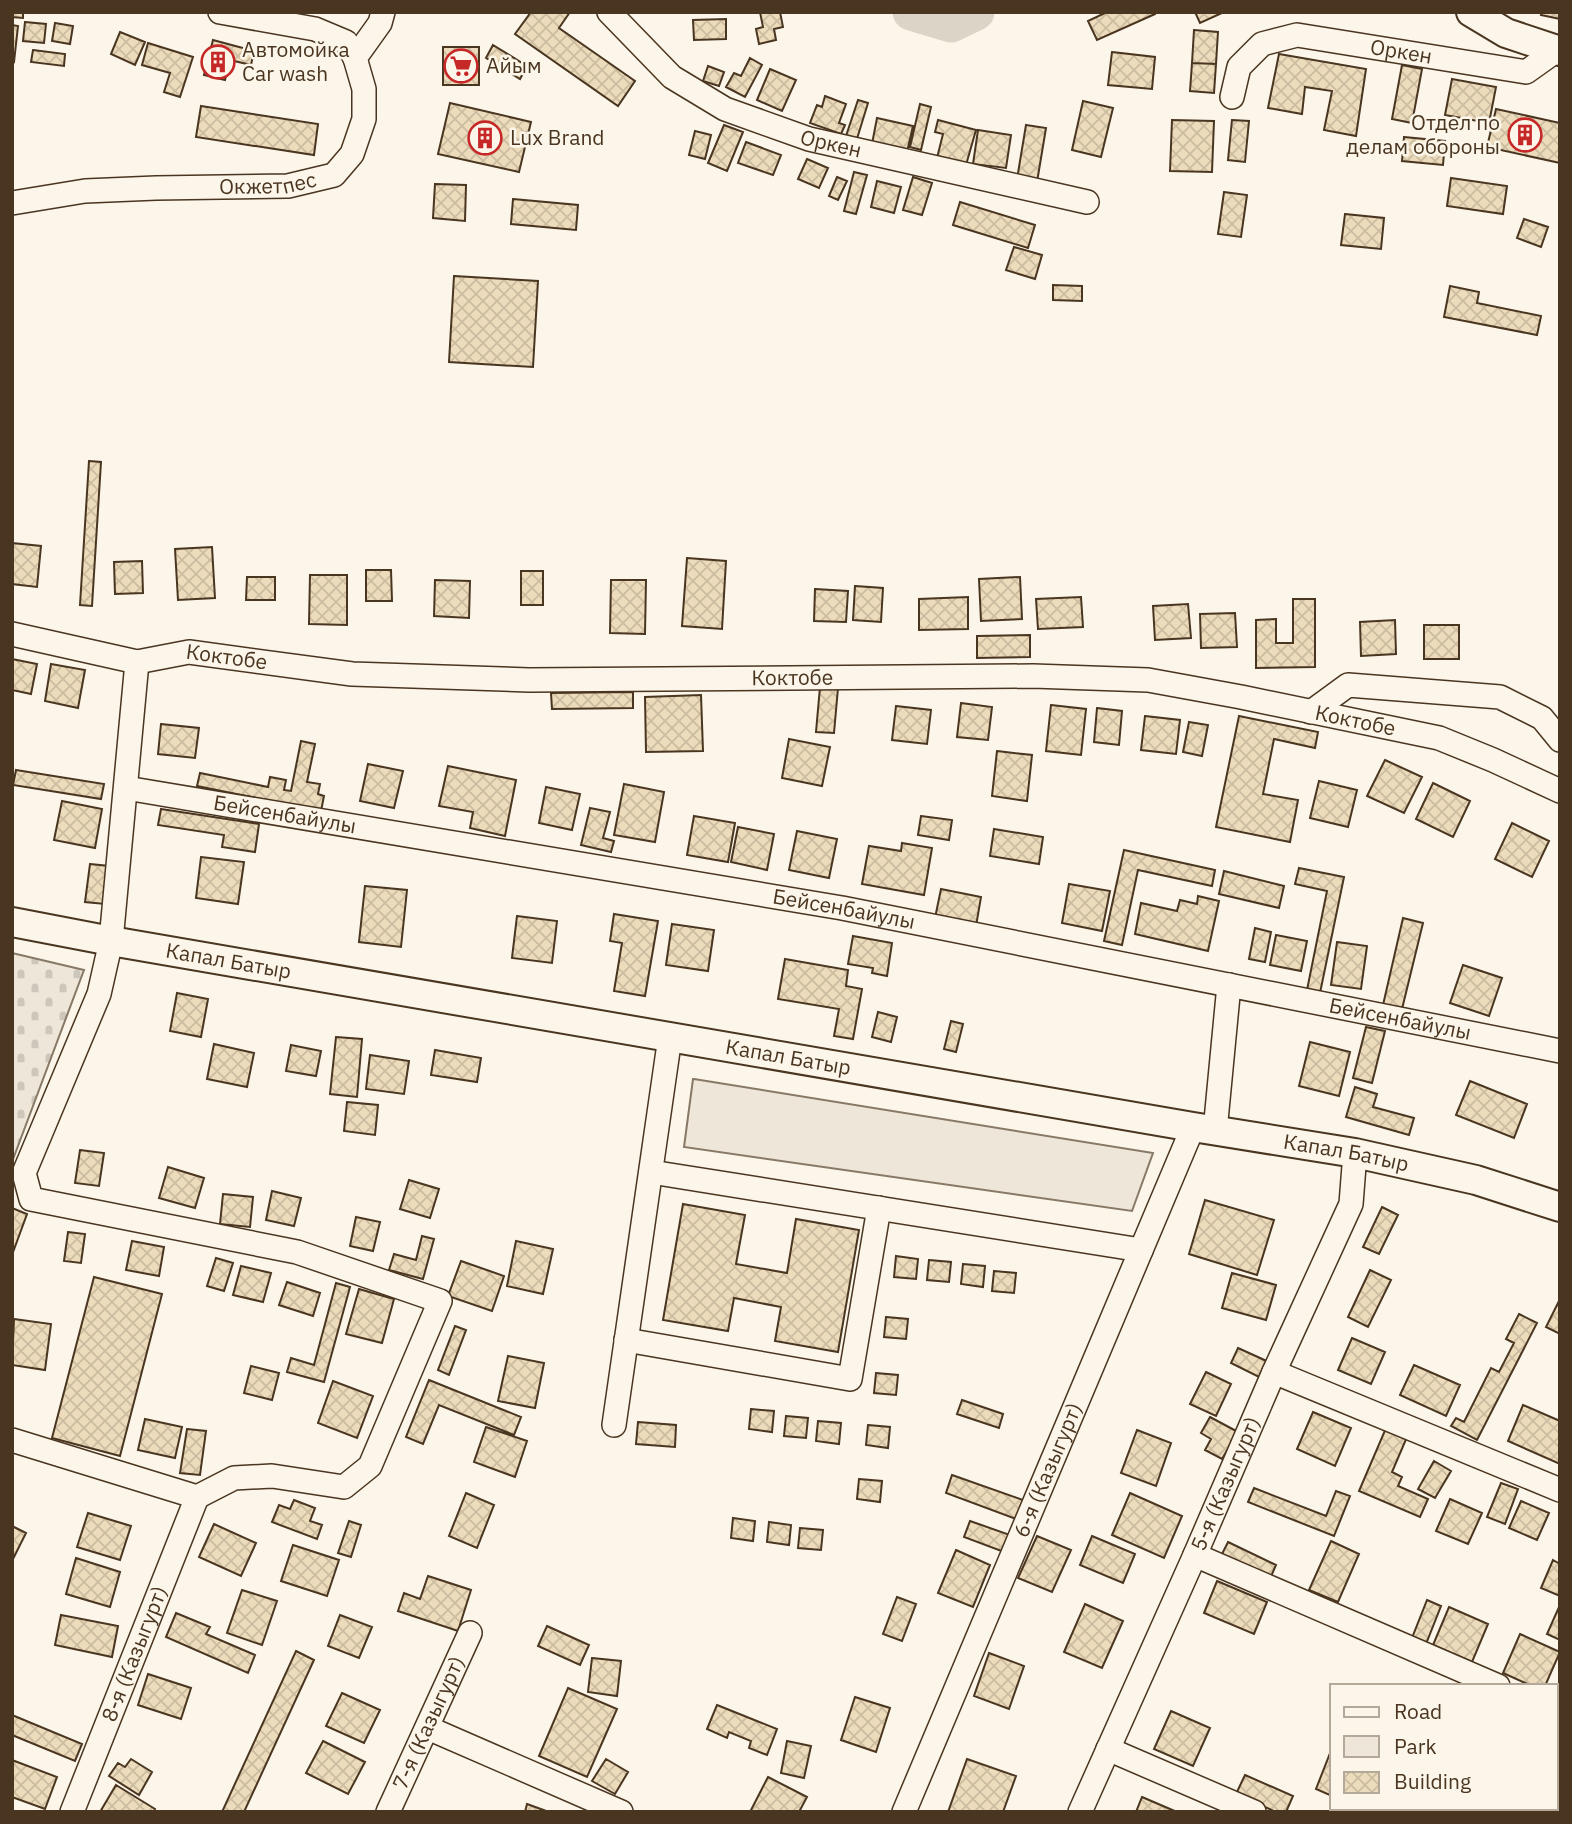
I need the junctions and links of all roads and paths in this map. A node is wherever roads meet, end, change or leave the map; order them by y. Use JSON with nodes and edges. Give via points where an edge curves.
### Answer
{"nodes":[{"id":1,"x":220,"y":12,"type":"edge"},
{"id":2,"x":383,"y":12,"type":"edge"},
{"id":3,"x":609,"y":12,"type":"edge"},
{"id":4,"x":1471,"y":12,"type":"edge"},
{"id":5,"x":1558,"y":51,"type":"edge"},
{"id":6,"x":355,"y":58,"type":"junction"},
{"id":7,"x":1232,"y":97,"type":"dead end"},
{"id":8,"x":1087,"y":202,"type":"dead end"},
{"id":9,"x":12,"y":203,"type":"edge"},
{"id":10,"x":12,"y":634,"type":"edge"},
{"id":11,"x":137,"y":662,"type":"junction"},
{"id":12,"x":1311,"y":712,"type":"junction"},
{"id":13,"x":1560,"y":740,"type":"edge"},
{"id":14,"x":125,"y":788,"type":"junction"},
{"id":15,"x":1560,"y":791,"type":"edge"},
{"id":16,"x":12,"y":922,"type":"edge"},
{"id":17,"x":111,"y":941,"type":"junction"},
{"id":18,"x":1229,"y":985,"type":"junction"},
{"id":19,"x":670,"y":1037,"type":"junction"},
{"id":20,"x":1560,"y":1051,"type":"edge"},
{"id":21,"x":1204,"y":1129,"type":"junction"},
{"id":22,"x":1355,"y":1153,"type":"junction"},
{"id":23,"x":651,"y":1172,"type":"junction"},
{"id":24,"x":1560,"y":1207,"type":"edge"},
{"id":25,"x":879,"y":1208,"type":"junction"},
{"id":26,"x":1142,"y":1250,"type":"junction"},
{"id":27,"x":626,"y":1340,"type":"junction"},
{"id":28,"x":1274,"y":1372,"type":"junction"},
{"id":29,"x":614,"y":1425,"type":"dead end"},
{"id":30,"x":12,"y":1440,"type":"edge"},
{"id":31,"x":1560,"y":1490,"type":"edge"},
{"id":32,"x":197,"y":1497,"type":"junction"},
{"id":33,"x":1195,"y":1555,"type":"junction"},
{"id":34,"x":470,"y":1633,"type":"dead end"},
{"id":35,"x":1493,"y":1684,"type":"edge"},
{"id":36,"x":428,"y":1728,"type":"junction"},
{"id":37,"x":1108,"y":1749,"type":"junction"},
{"id":38,"x":72,"y":1812,"type":"edge"},
{"id":39,"x":388,"y":1812,"type":"edge"},
{"id":40,"x":621,"y":1812,"type":"edge"},
{"id":41,"x":904,"y":1812,"type":"edge"},
{"id":42,"x":1080,"y":1812,"type":"edge"},
{"id":43,"x":1254,"y":1812,"type":"edge"}],
"edges":[{"from":1,"to":6,"type":"street","via":[[315,29],[346,42]]},
{"from":2,"to":6,"type":"street"},
{"from":3,"to":8,"type":"street","name":"Оркен","via":[[672,77],[726,109],[809,139]]},
{"from":4,"to":5,"type":"main road","via":[[1506,33]]},
{"from":5,"to":7,"type":"street","name":"Оркен","via":[[1526,72],[1297,35],[1262,44],[1239,67]]},
{"from":6,"to":9,"type":"street","name":"Окжетпес","via":[[364,89],[364,119],[352,154],[334,175],[288,186],[85,191]]},
{"from":10,"to":11,"type":"street","name":"Коктобе"},
{"from":11,"to":12,"type":"street","name":"Коктобе","via":[[188,652],[352,674],[529,680],[1019,676],[1148,680]]},
{"from":11,"to":14,"type":"street"},
{"from":12,"to":13,"type":"street","via":[[1348,685],[1500,697],[1542,718]]},
{"from":12,"to":15,"type":"street","name":"Коктобе","via":[[1439,738]]},
{"from":14,"to":17,"type":"street"},
{"from":14,"to":18,"type":"street","name":"Бейсенбайулы","via":[[842,908]]},
{"from":16,"to":17,"type":"main road","name":"Капал Батыр"},
{"from":17,"to":19,"type":"main road","name":"Капал Батыр"},
{"from":17,"to":32,"type":"street","via":[[99,994],[24,1174],[31,1199],[298,1252],[440,1301],[370,1466],[344,1487],[272,1476],[247,1477],[234,1478]]},
{"from":18,"to":20,"type":"street","name":"Бейсенбайулы"},
{"from":18,"to":21,"type":"street","name":"6-я (Казыгурт)"},
{"from":19,"to":21,"type":"main road","name":"Капал Батыр"},
{"from":19,"to":23,"type":"street"},
{"from":21,"to":22,"type":"main road","name":"Капал Батыр"},
{"from":21,"to":26,"type":"street","name":"6-я (Казыгурт)"},
{"from":22,"to":24,"type":"main road","name":"Капал Батыр","via":[[1476,1180]]},
{"from":22,"to":28,"type":"street","name":"5-я (Казыгурт)","via":[[1351,1204]]},
{"from":23,"to":25,"type":"street"},
{"from":23,"to":27,"type":"street"},
{"from":25,"to":26,"type":"street"},
{"from":25,"to":27,"type":"street","via":[[850,1379]]},
{"from":26,"to":41,"type":"street","name":"6-я (Казыгурт)"},
{"from":27,"to":29,"type":"street"},
{"from":28,"to":31,"type":"street"},
{"from":28,"to":33,"type":"street","name":"5-я (Казыгурт)"},
{"from":30,"to":32,"type":"street"},
{"from":32,"to":38,"type":"street","name":"8-я (Казыгурт)"},
{"from":33,"to":35,"type":"street"},
{"from":33,"to":37,"type":"street","name":"5-я (Казыгурт)"},
{"from":34,"to":36,"type":"street","name":"7-я (Казыгурт)"},
{"from":36,"to":39,"type":"street","name":"7-я (Казыгурт)"},
{"from":36,"to":40,"type":"street"},
{"from":37,"to":42,"type":"street","name":"5-я (Казыгурт)"},
{"from":37,"to":43,"type":"street"}]}
